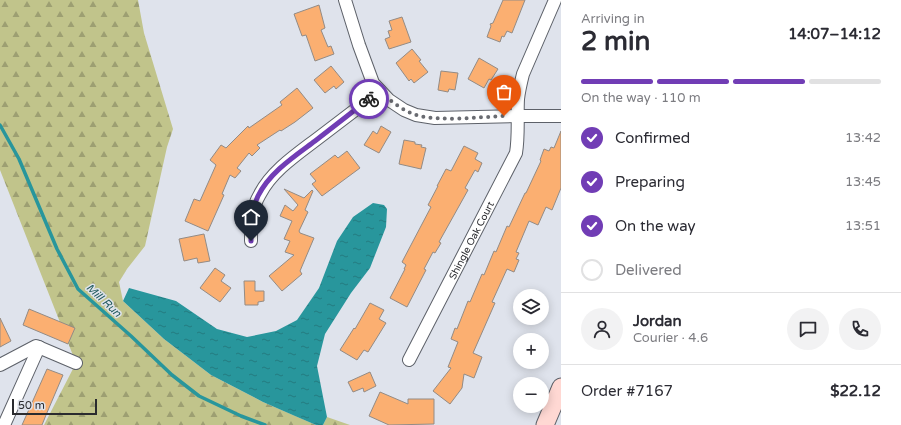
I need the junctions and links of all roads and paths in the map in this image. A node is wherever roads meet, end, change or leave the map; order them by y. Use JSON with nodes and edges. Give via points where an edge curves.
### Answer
{"nodes":[{"id":1,"x":345,"y":0,"type":"edge"},
{"id":2,"x":555,"y":0,"type":"edge"},
{"id":3,"x":380,"y":91,"type":"junction"},
{"id":4,"x":518,"y":116,"type":"junction"},
{"id":5,"x":561,"y":116,"type":"edge"},
{"id":6,"x":251,"y":241,"type":"dead end"},
{"id":7,"x":39,"y":347,"type":"junction"},
{"id":8,"x":409,"y":360,"type":"dead end"},
{"id":9,"x":76,"y":363,"type":"dead end"},
{"id":10,"x":0,"y":364,"type":"edge"},
{"id":11,"x":561,"y":387,"type":"edge"},
{"id":12,"x":4,"y":425,"type":"edge"},
{"id":13,"x":545,"y":425,"type":"edge"}],
"edges":[{"from":1,"to":3,"type":"street","via":[[367,66]]},
{"from":2,"to":4,"type":"street","name":"Shingle Oak Court","via":[[524,74],[519,92]]},
{"from":3,"to":4,"type":"street","via":[[404,110],[427,117]]},
{"from":3,"to":6,"type":"street","via":[[289,161],[268,181],[253,211]]},
{"from":4,"to":5,"type":"street"},
{"from":4,"to":8,"type":"street","name":"Shingle Oak Court","via":[[516,153],[512,162]]},
{"from":7,"to":9,"type":"street"},
{"from":7,"to":10,"type":"street","via":[[36,346]]},
{"from":7,"to":12,"type":"street"},
{"from":11,"to":13,"type":"main road"}]}
